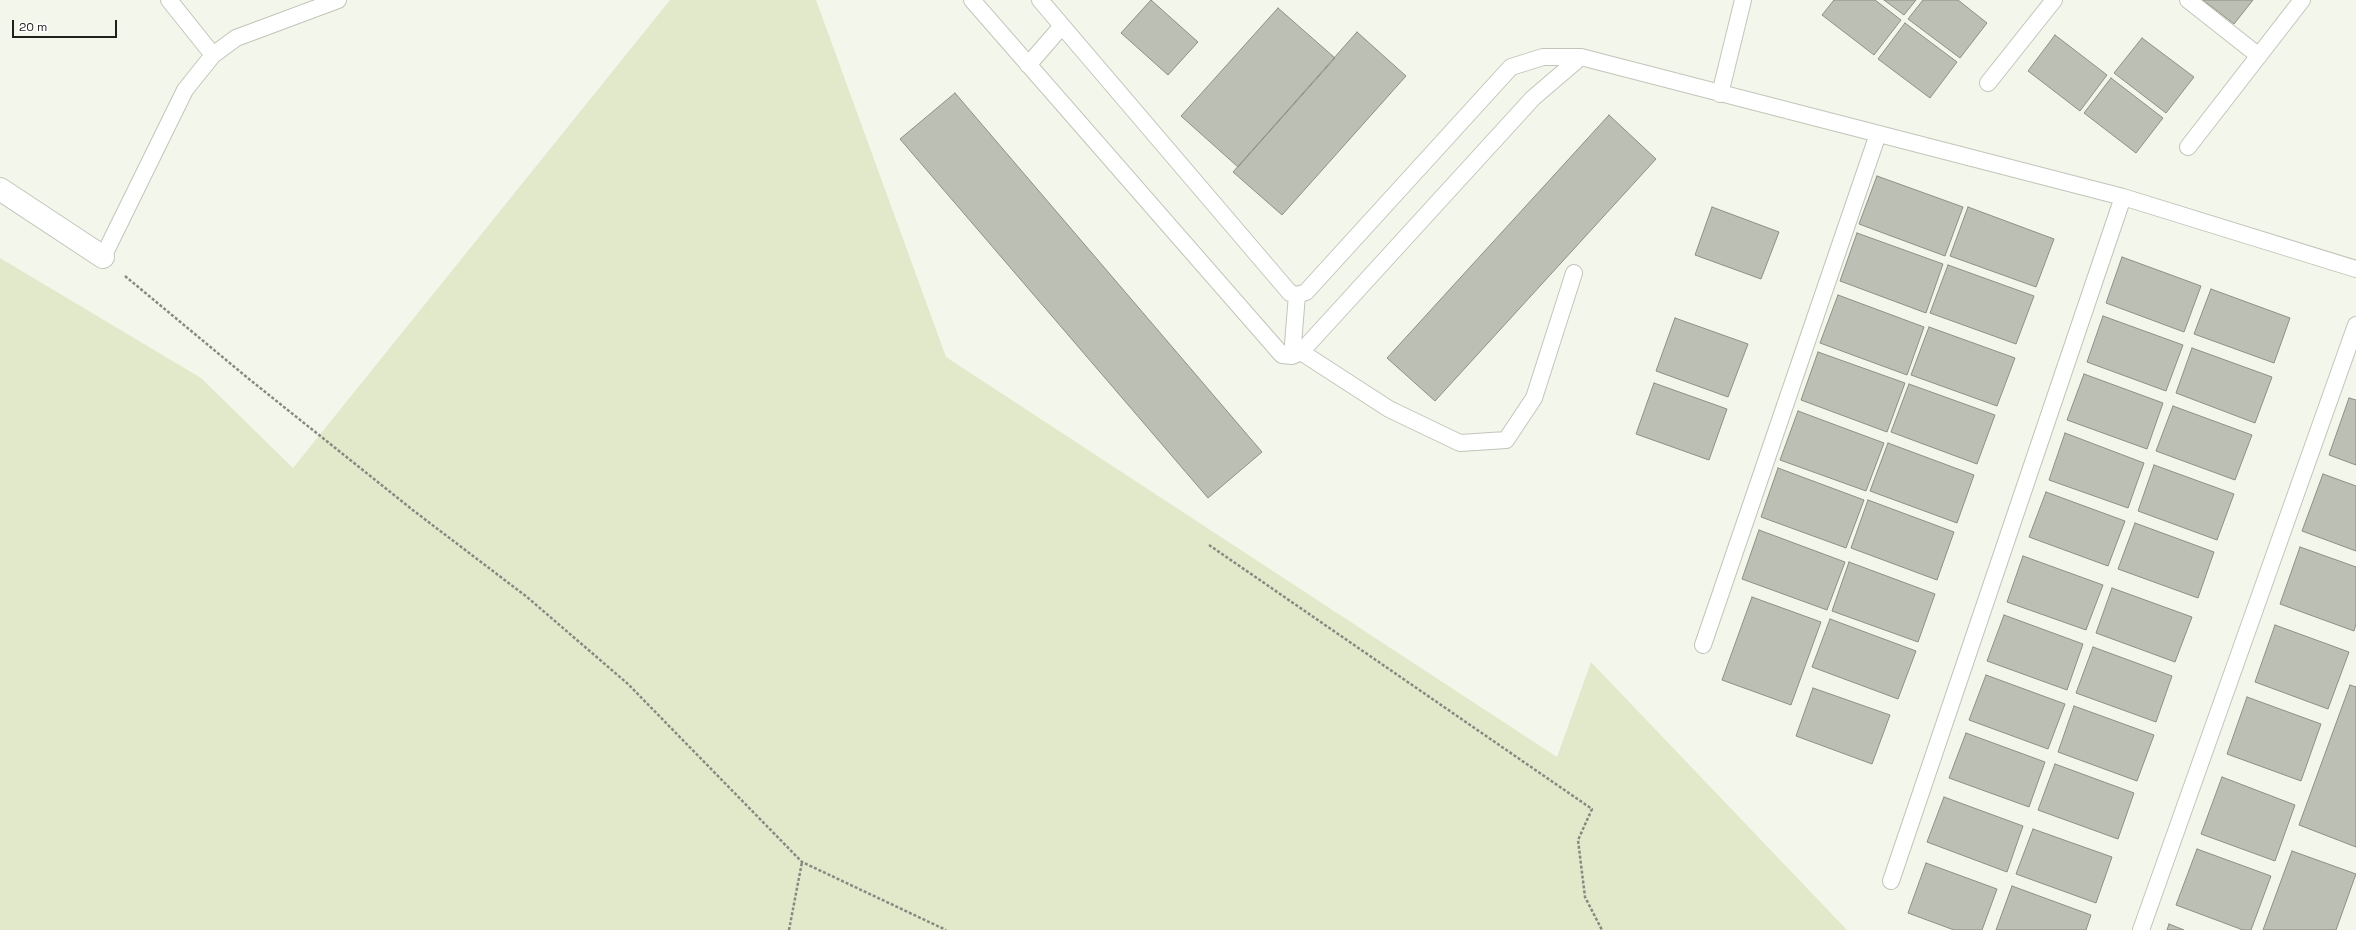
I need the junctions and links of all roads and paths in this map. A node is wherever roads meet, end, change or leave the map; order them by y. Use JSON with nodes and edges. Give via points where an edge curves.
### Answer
{"nodes":[{"id":1,"x":169,"y":0,"type":"edge"},
{"id":2,"x":338,"y":0,"type":"edge"},
{"id":3,"x":972,"y":0,"type":"edge"},
{"id":4,"x":1040,"y":0,"type":"edge"},
{"id":5,"x":1744,"y":0,"type":"edge"},
{"id":6,"x":2054,"y":0,"type":"edge"},
{"id":7,"x":2188,"y":0,"type":"edge"},
{"id":8,"x":2302,"y":0,"type":"edge"},
{"id":9,"x":1062,"y":26,"type":"junction"},
{"id":10,"x":213,"y":55,"type":"junction"},
{"id":11,"x":2258,"y":56,"type":"junction"},
{"id":12,"x":1581,"y":57,"type":"junction"},
{"id":13,"x":1028,"y":65,"type":"junction"},
{"id":14,"x":1988,"y":83,"type":"dead end"},
{"id":15,"x":1720,"y":94,"type":"junction"},
{"id":16,"x":1878,"y":134,"type":"junction"},
{"id":17,"x":2188,"y":147,"type":"dead end"},
{"id":18,"x":0,"y":189,"type":"edge"},
{"id":19,"x":2123,"y":196,"type":"junction"},
{"id":20,"x":103,"y":257,"type":"junction"},
{"id":21,"x":2356,"y":269,"type":"edge"},
{"id":22,"x":1574,"y":273,"type":"dead end"},
{"id":23,"x":1297,"y":295,"type":"junction"},
{"id":24,"x":2356,"y":325,"type":"edge"},
{"id":25,"x":1296,"y":354,"type":"junction"},
{"id":26,"x":1209,"y":545,"type":"dead end"},
{"id":27,"x":1703,"y":645,"type":"dead end"},
{"id":28,"x":802,"y":862,"type":"junction"},
{"id":29,"x":1891,"y":881,"type":"dead end"},
{"id":30,"x":789,"y":930,"type":"edge"},
{"id":31,"x":946,"y":930,"type":"edge"},
{"id":32,"x":1602,"y":930,"type":"edge"},
{"id":33,"x":2141,"y":930,"type":"edge"}],
"edges":[{"from":1,"to":10,"type":"lane"},
{"from":2,"to":10,"type":"lane","via":[[236,38]]},
{"from":3,"to":13,"type":"lane"},
{"from":4,"to":9,"type":"lane"},
{"from":5,"to":15,"type":"lane"},
{"from":6,"to":14,"type":"lane"},
{"from":7,"to":11,"type":"lane"},
{"from":8,"to":11,"type":"lane"},
{"from":9,"to":13,"type":"lane"},
{"from":9,"to":23,"type":"lane","via":[[1290,293]]},
{"from":10,"to":20,"type":"lane","via":[[185,90]]},
{"from":11,"to":17,"type":"lane"},
{"from":12,"to":15,"type":"lane"},
{"from":12,"to":23,"type":"lane","via":[[1543,57],[1512,67],[1306,292]]},
{"from":12,"to":25,"type":"lane","via":[[1532,98]]},
{"from":13,"to":25,"type":"lane","via":[[1282,355]]},
{"from":15,"to":16,"type":"lane"},
{"from":16,"to":19,"type":"lane"},
{"from":16,"to":27,"type":"lane"},
{"from":18,"to":20,"type":"street"},
{"from":19,"to":21,"type":"lane"},
{"from":19,"to":29,"type":"lane"},
{"from":20,"to":28,"type":"path","via":[[249,379],[527,597],[628,684]]},
{"from":22,"to":25,"type":"lane","via":[[1534,398],[1506,440],[1460,443],[1389,408]]},
{"from":23,"to":25,"type":"lane"},
{"from":24,"to":33,"type":"lane"},
{"from":26,"to":32,"type":"path","via":[[1592,809],[1578,840],[1585,897]]},
{"from":28,"to":30,"type":"path"},
{"from":28,"to":31,"type":"path"}]}
